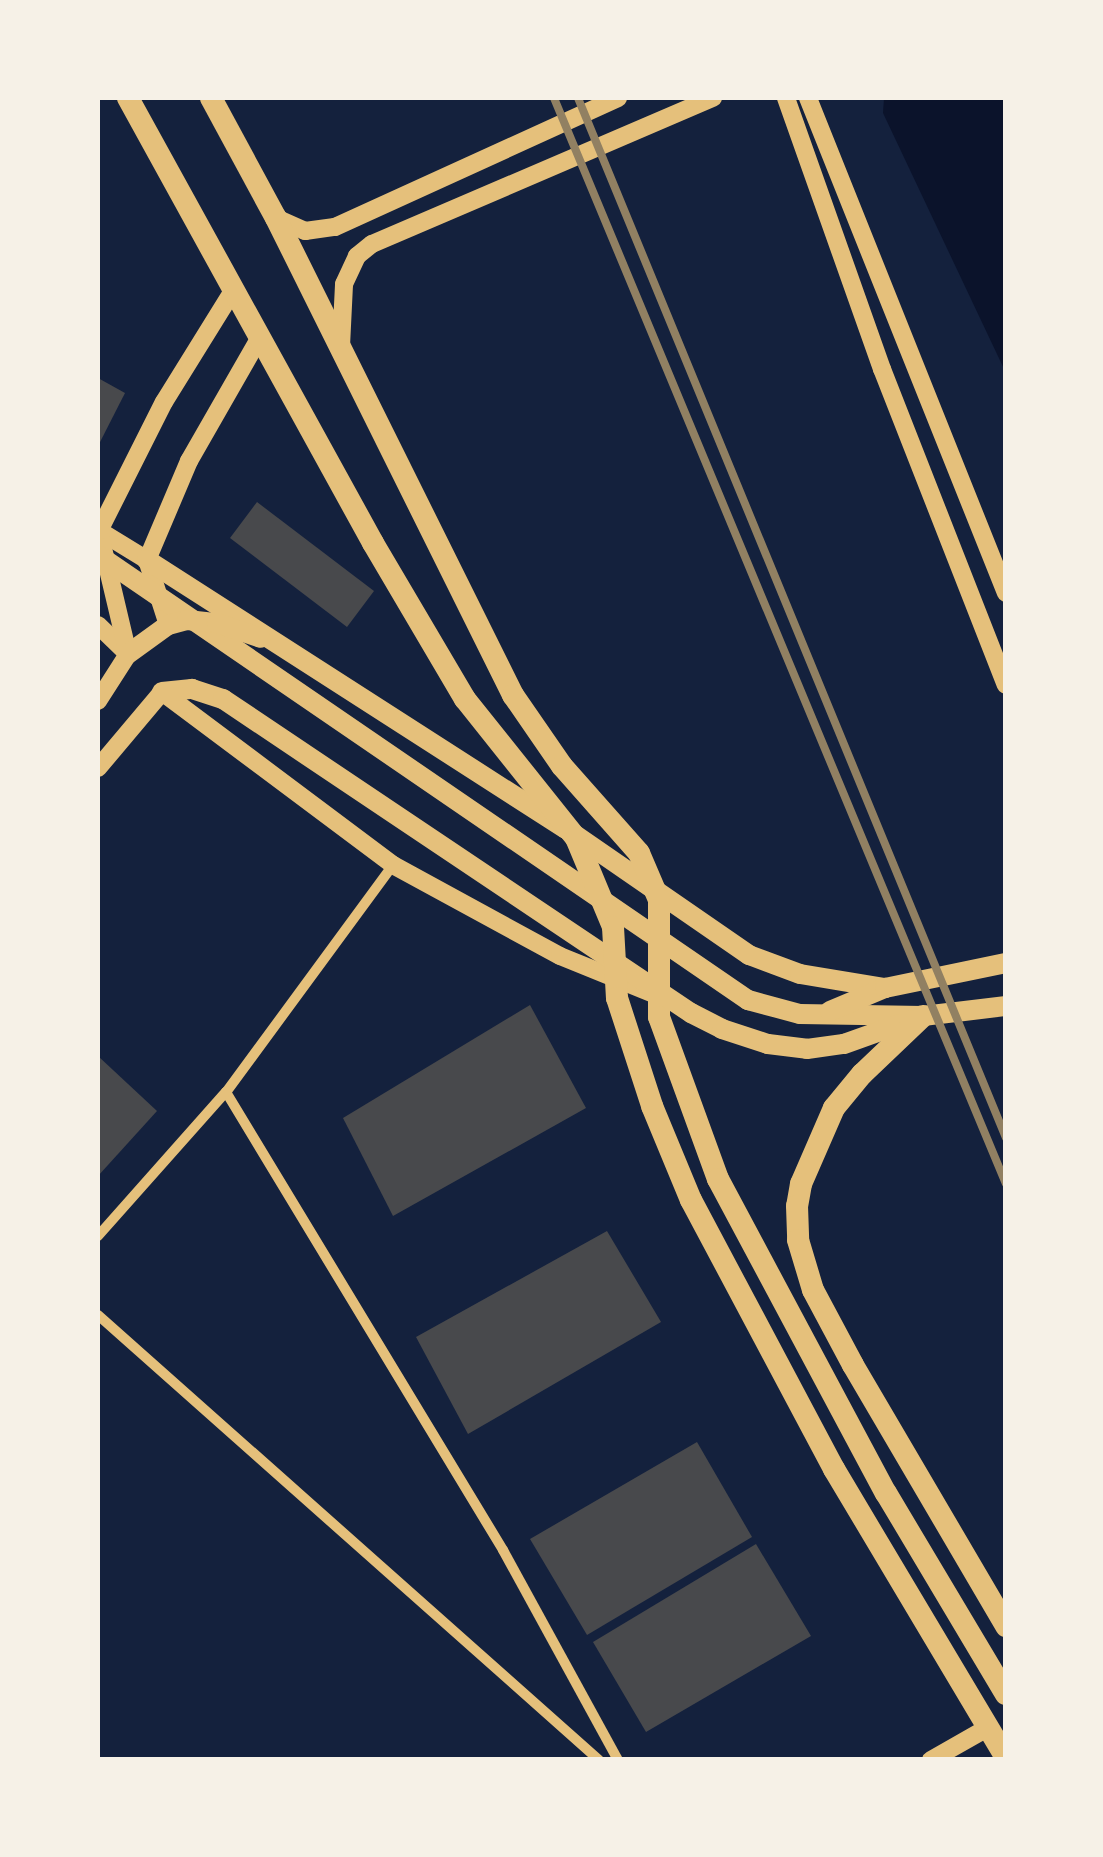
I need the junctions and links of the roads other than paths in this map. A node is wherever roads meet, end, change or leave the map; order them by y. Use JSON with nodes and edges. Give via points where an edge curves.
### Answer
{"nodes":[{"id":1,"x":128,"y":98,"type":"edge"},
{"id":2,"x":211,"y":98,"type":"edge"},
{"id":3,"x":618,"y":98,"type":"edge"},
{"id":4,"x":714,"y":98,"type":"edge"},
{"id":5,"x":786,"y":98,"type":"edge"},
{"id":6,"x":808,"y":98,"type":"edge"},
{"id":7,"x":276,"y":218,"type":"junction"},
{"id":8,"x":234,"y":289,"type":"junction"},
{"id":9,"x":260,"y":339,"type":"junction"},
{"id":10,"x":340,"y":346,"type":"junction"},
{"id":11,"x":98,"y":530,"type":"edge"},
{"id":12,"x":98,"y":555,"type":"edge"},
{"id":13,"x":147,"y":560,"type":"junction"},
{"id":14,"x":1006,"y":593,"type":"edge"},
{"id":15,"x":98,"y":625,"type":"edge"},
{"id":16,"x":168,"y":625,"type":"junction"},
{"id":17,"x":282,"y":642,"type":"junction"},
{"id":18,"x":128,"y":654,"type":"junction"},
{"id":19,"x":1006,"y":686,"type":"edge"},
{"id":20,"x":162,"y":692,"type":"junction"},
{"id":21,"x":98,"y":701,"type":"edge"},
{"id":22,"x":98,"y":768,"type":"edge"},
{"id":23,"x":393,"y":866,"type":"junction"},
{"id":24,"x":1006,"y":962,"type":"edge"},
{"id":25,"x":616,"y":979,"type":"junction"},
{"id":26,"x":885,"y":988,"type":"junction"},
{"id":27,"x":659,"y":996,"type":"junction"},
{"id":28,"x":1006,"y":1006,"type":"edge"},
{"id":29,"x":824,"y":1014,"type":"junction"},
{"id":30,"x":923,"y":1016,"type":"junction"},
{"id":31,"x":226,"y":1092,"type":"junction"},
{"id":32,"x":98,"y":1236,"type":"edge"},
{"id":33,"x":98,"y":1314,"type":"edge"},
{"id":34,"x":1006,"y":1626,"type":"edge"},
{"id":35,"x":1006,"y":1694,"type":"edge"},
{"id":36,"x":989,"y":1728,"type":"junction"},
{"id":37,"x":1006,"y":1757,"type":"edge"},
{"id":38,"x":599,"y":1760,"type":"edge"},
{"id":39,"x":618,"y":1760,"type":"edge"},
{"id":40,"x":931,"y":1760,"type":"edge"}],
"edges":[{"from":1,"to":8,"type":"highway"},
{"from":2,"to":7,"type":"highway"},
{"from":3,"to":7,"type":"street","via":[[335,227],[305,231]]},
{"from":4,"to":10,"type":"street","via":[[372,244],[357,256],[344,284]]},
{"from":5,"to":19,"type":"street","via":[[882,369]]},
{"from":6,"to":14,"type":"street"},
{"from":7,"to":10,"type":"highway"},
{"from":8,"to":9,"type":"highway"},
{"from":8,"to":11,"type":"street","via":[[164,402]]},
{"from":9,"to":13,"type":"street","via":[[189,461]]},
{"from":9,"to":25,"type":"highway","via":[[465,699],[576,838],[614,927]]},
{"from":10,"to":27,"type":"highway","via":[[513,696],[562,766],[638,853],[659,900]]},
{"from":11,"to":13,"type":"street"},
{"from":11,"to":18,"type":"street"},
{"from":12,"to":29,"type":"main road","via":[[727,989],[768,1008]]},
{"from":13,"to":16,"type":"street"},
{"from":13,"to":17,"type":"main road"},
{"from":15,"to":18,"type":"street"},
{"from":16,"to":17,"type":"main road","via":[[217,623]]},
{"from":16,"to":18,"type":"main road"},
{"from":17,"to":26,"type":"main road","via":[[749,955],[800,974]]},
{"from":18,"to":21,"type":"street"},
{"from":20,"to":22,"type":"street"},
{"from":20,"to":23,"type":"street"},
{"from":20,"to":30,"type":"main road","via":[[192,689],[223,699],[722,1029],[807,1048],[844,1044]]},
{"from":23,"to":25,"type":"street"},
{"from":23,"to":31,"type":"street"},
{"from":24,"to":26,"type":"main road"},
{"from":25,"to":27,"type":"street"},
{"from":25,"to":36,"type":"highway","via":[[652,1106],[691,1200],[834,1470]]},
{"from":26,"to":29,"type":"main road"},
{"from":27,"to":35,"type":"highway","via":[[664,1034],[718,1179],[886,1494]]},
{"from":28,"to":30,"type":"main road"},
{"from":29,"to":30,"type":"main road"},
{"from":30,"to":34,"type":"highway","via":[[834,1108],[801,1184],[798,1240],[813,1290],[853,1366]]},
{"from":31,"to":32,"type":"street"},
{"from":31,"to":39,"type":"street","via":[[502,1550]]},
{"from":33,"to":38,"type":"street"},
{"from":36,"to":37,"type":"highway"},
{"from":36,"to":40,"type":"street"}]}
